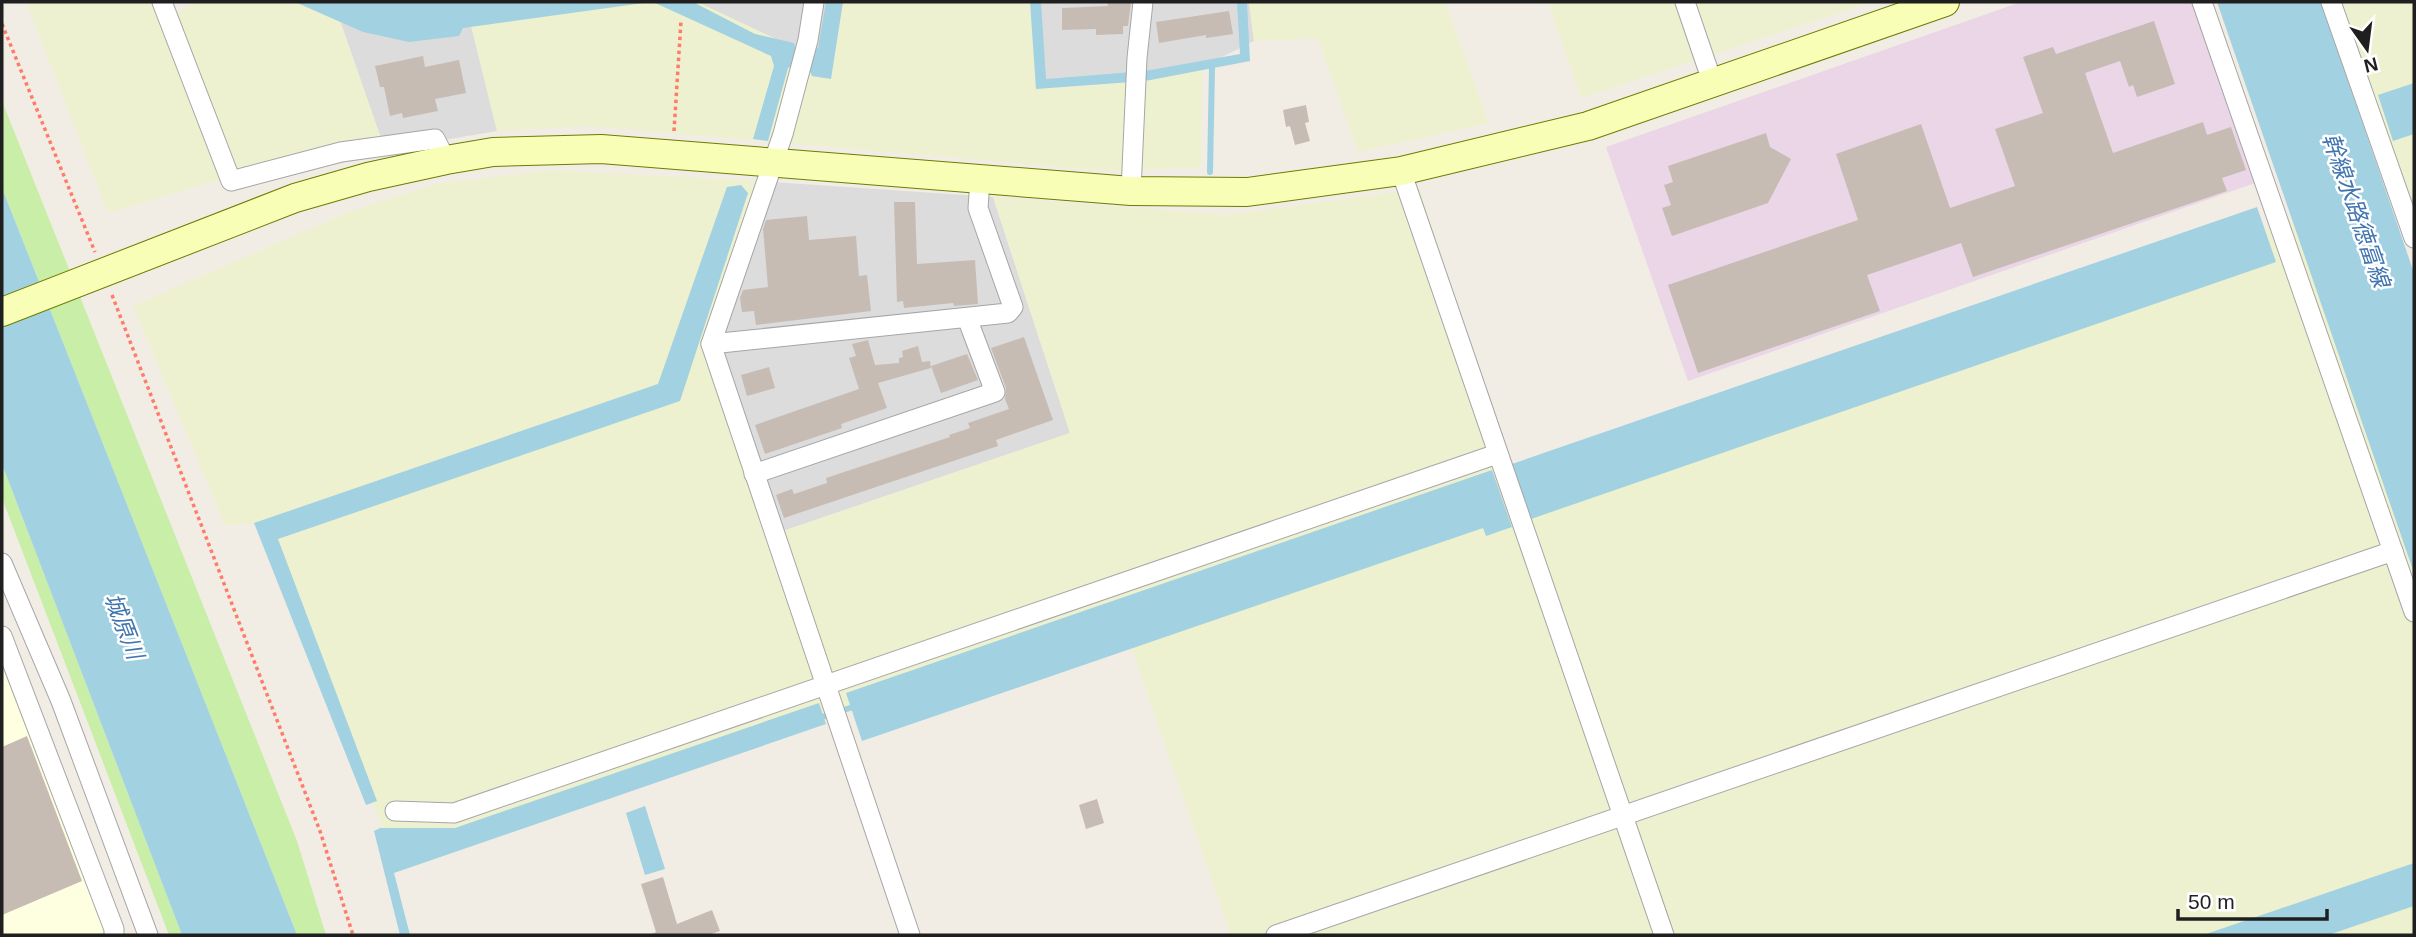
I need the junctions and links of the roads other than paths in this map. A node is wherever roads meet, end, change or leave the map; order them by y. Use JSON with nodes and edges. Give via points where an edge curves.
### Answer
{"nodes":[{"id":1,"x":162,"y":2,"type":"edge"},
{"id":2,"x":814,"y":2,"type":"edge"},
{"id":3,"x":1143,"y":2,"type":"edge"},
{"id":4,"x":1685,"y":2,"type":"edge"},
{"id":5,"x":1945,"y":2,"type":"edge"},
{"id":6,"x":2202,"y":2,"type":"edge"},
{"id":7,"x":2332,"y":2,"type":"edge"},
{"id":8,"x":1713,"y":84,"type":"junction"},
{"id":9,"x":446,"y":160,"type":"junction"},
{"id":10,"x":773,"y":162,"type":"junction"},
{"id":11,"x":1401,"y":171,"type":"junction"},
{"id":12,"x":979,"y":180,"type":"junction"},
{"id":13,"x":1131,"y":191,"type":"junction"},
{"id":14,"x":2414,"y":238,"type":"edge"},
{"id":15,"x":2,"y":312,"type":"edge"},
{"id":16,"x":967,"y":318,"type":"junction"},
{"id":17,"x":711,"y":344,"type":"junction"},
{"id":18,"x":1497,"y":454,"type":"junction"},
{"id":19,"x":754,"y":474,"type":"junction"},
{"id":20,"x":2393,"y":551,"type":"junction"},
{"id":21,"x":2,"y":563,"type":"edge"},
{"id":22,"x":2414,"y":612,"type":"edge"},
{"id":23,"x":2,"y":636,"type":"edge"},
{"id":24,"x":826,"y":685,"type":"junction"},
{"id":25,"x":396,"y":811,"type":"dead end"},
{"id":26,"x":1623,"y":816,"type":"junction"},
{"id":27,"x":114,"y":935,"type":"edge"},
{"id":28,"x":148,"y":935,"type":"edge"},
{"id":29,"x":910,"y":935,"type":"edge"},
{"id":30,"x":1276,"y":935,"type":"edge"},
{"id":31,"x":1664,"y":935,"type":"edge"}],
"edges":[{"from":1,"to":9,"type":"street","via":[[232,181],[341,152],[435,139]]},
{"from":2,"to":10,"type":"street","via":[[808,40]]},
{"from":3,"to":13,"type":"street"},
{"from":4,"to":8,"type":"street"},
{"from":5,"to":8,"type":"street"},
{"from":6,"to":20,"type":"street"},
{"from":7,"to":14,"type":"street"},
{"from":8,"to":11,"type":"street","via":[[1588,126]]},
{"from":9,"to":10,"type":"street","via":[[493,152],[601,149]]},
{"from":9,"to":15,"type":"street","via":[[295,198]]},
{"from":10,"to":12,"type":"street"},
{"from":10,"to":17,"type":"street"},
{"from":11,"to":13,"type":"street","via":[[1247,192]]},
{"from":11,"to":18,"type":"street"},
{"from":12,"to":13,"type":"street"},
{"from":12,"to":16,"type":"street","via":[[978,208],[1013,307],[1008,313]]},
{"from":16,"to":17,"type":"street"},
{"from":16,"to":19,"type":"street","via":[[995,392]]},
{"from":17,"to":19,"type":"street"},
{"from":18,"to":24,"type":"street"},
{"from":18,"to":26,"type":"street"},
{"from":19,"to":24,"type":"street"},
{"from":20,"to":22,"type":"street"},
{"from":20,"to":26,"type":"street"},
{"from":21,"to":28,"type":"street","via":[[61,701]]},
{"from":23,"to":27,"type":"street"},
{"from":24,"to":25,"type":"street","via":[[454,813]]},
{"from":24,"to":29,"type":"street"},
{"from":26,"to":30,"type":"street"},
{"from":26,"to":31,"type":"street"}]}
